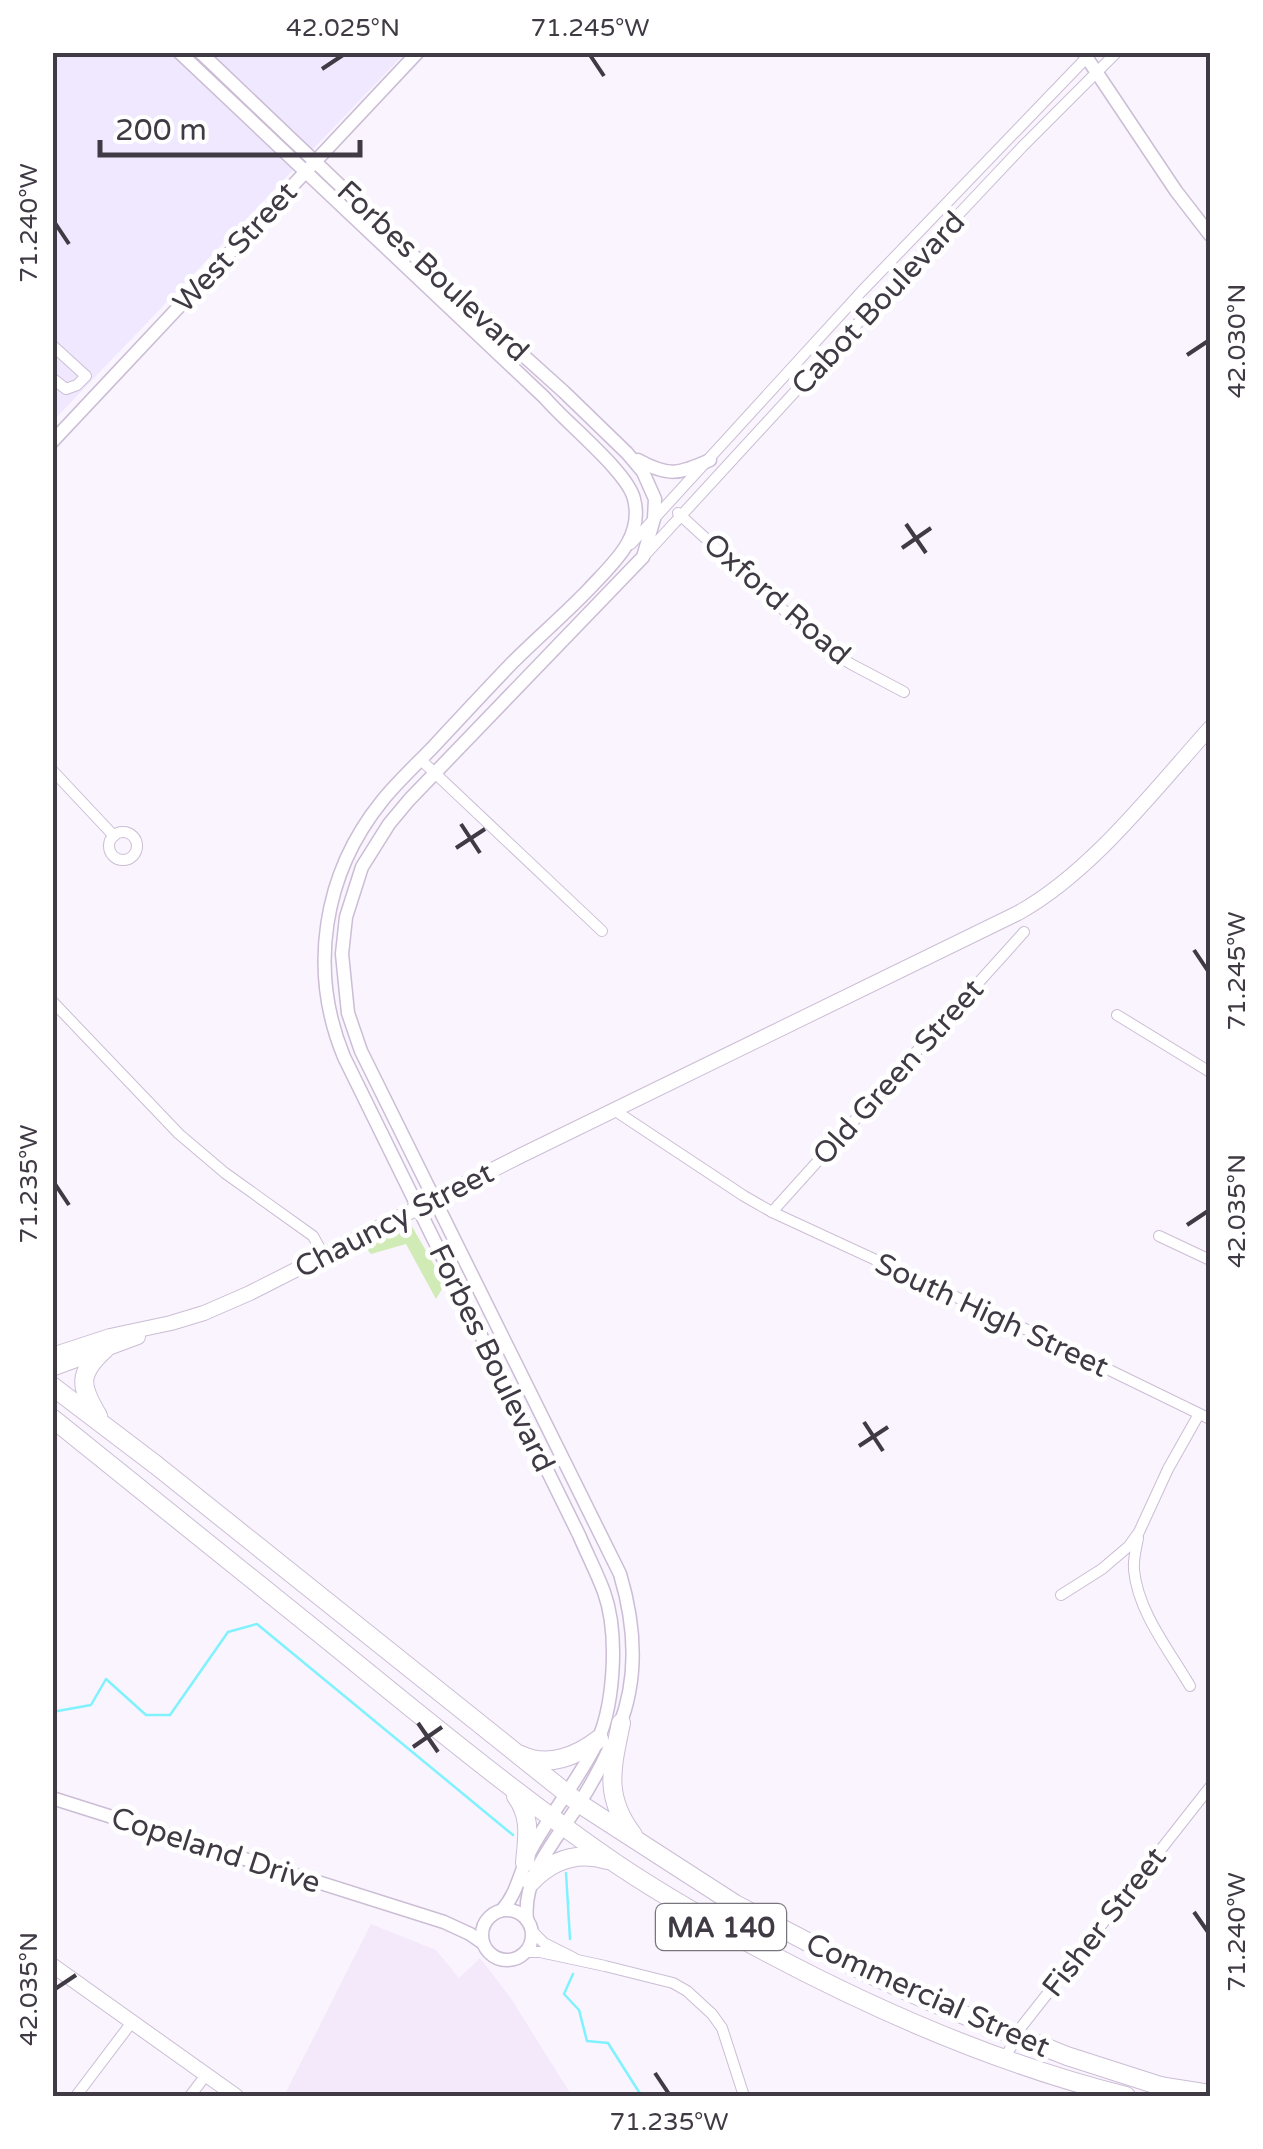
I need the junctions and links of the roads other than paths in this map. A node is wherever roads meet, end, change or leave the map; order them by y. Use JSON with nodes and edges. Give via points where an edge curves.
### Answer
{"nodes":[{"id":1,"x":179,"y":52,"type":"edge"},
{"id":2,"x":200,"y":52,"type":"edge"},
{"id":3,"x":418,"y":52,"type":"edge"},
{"id":4,"x":1116,"y":52,"type":"edge"},
{"id":5,"x":1087,"y":54,"type":"edge"},
{"id":6,"x":1096,"y":72,"type":"junction"},
{"id":7,"x":310,"y":167,"type":"junction"},
{"id":8,"x":1210,"y":235,"type":"edge"},
{"id":9,"x":52,"y":346,"type":"edge"},
{"id":10,"x":86,"y":376,"type":"junction"},
{"id":11,"x":52,"y":378,"type":"edge"},
{"id":12,"x":101,"y":390,"type":"junction"},
{"id":13,"x":52,"y":442,"type":"edge"},
{"id":14,"x":626,"y":453,"type":"junction"},
{"id":15,"x":710,"y":460,"type":"junction"},
{"id":16,"x":629,"y":484,"type":"junction"},
{"id":17,"x":661,"y":503,"type":"junction"},
{"id":18,"x":682,"y":515,"type":"junction"},
{"id":19,"x":654,"y":519,"type":"junction"},
{"id":20,"x":626,"y":550,"type":"junction"},
{"id":21,"x":644,"y":557,"type":"junction"},
{"id":22,"x":904,"y":692,"type":"dead end"},
{"id":23,"x":1210,"y":728,"type":"edge"},
{"id":24,"x":422,"y":760,"type":"junction"},
{"id":25,"x":52,"y":770,"type":"edge"},
{"id":26,"x":435,"y":773,"type":"junction"},
{"id":27,"x":114,"y":836,"type":"dead end"},
{"id":28,"x":602,"y":931,"type":"dead end"},
{"id":29,"x":1024,"y":932,"type":"dead end"},
{"id":30,"x":52,"y":1001,"type":"edge"},
{"id":31,"x":1117,"y":1015,"type":"dead end"},
{"id":32,"x":1210,"y":1072,"type":"edge"},
{"id":33,"x":614,"y":1110,"type":"junction"},
{"id":34,"x":433,"y":1200,"type":"junction"},
{"id":35,"x":417,"y":1208,"type":"junction"},
{"id":36,"x":772,"y":1212,"type":"junction"},
{"id":37,"x":1160,"y":1236,"type":"dead end"},
{"id":38,"x":324,"y":1256,"type":"junction"},
{"id":39,"x":1210,"y":1260,"type":"edge"},
{"id":40,"x":171,"y":1323,"type":"junction"},
{"id":41,"x":105,"y":1349,"type":"junction"},
{"id":42,"x":52,"y":1355,"type":"edge"},
{"id":43,"x":52,"y":1369,"type":"edge"},
{"id":44,"x":52,"y":1386,"type":"edge"},
{"id":45,"x":1205,"y":1416,"type":"edge"},
{"id":46,"x":52,"y":1418,"type":"edge"},
{"id":47,"x":104,"y":1425,"type":"junction"},
{"id":48,"x":1139,"y":1532,"type":"junction"},
{"id":49,"x":1061,"y":1595,"type":"dead end"},
{"id":50,"x":1190,"y":1686,"type":"dead end"},
{"id":51,"x":622,"y":1722,"type":"junction"},
{"id":52,"x":599,"y":1738,"type":"junction"},
{"id":53,"x":510,"y":1748,"type":"junction"},
{"id":54,"x":507,"y":1783,"type":"junction"},
{"id":55,"x":1210,"y":1787,"type":"edge"},
{"id":56,"x":52,"y":1798,"type":"edge"},
{"id":57,"x":574,"y":1799,"type":"junction"},
{"id":58,"x":559,"y":1822,"type":"junction"},
{"id":59,"x":640,"y":1843,"type":"junction"},
{"id":60,"x":525,"y":1863,"type":"junction"},
{"id":61,"x":615,"y":1863,"type":"junction"},
{"id":62,"x":531,"y":1882,"type":"junction"},
{"id":63,"x":502,"y":1910,"type":"junction"},
{"id":64,"x":488,"y":1918,"type":"junction"},
{"id":65,"x":444,"y":1922,"type":"junction"},
{"id":66,"x":529,"y":1926,"type":"junction"},
{"id":67,"x":483,"y":1943,"type":"junction"},
{"id":68,"x":525,"y":1952,"type":"junction"},
{"id":69,"x":580,"y":1961,"type":"junction"},
{"id":70,"x":52,"y":1965,"type":"edge"},
{"id":71,"x":132,"y":2022,"type":"junction"},
{"id":72,"x":1016,"y":2036,"type":"junction"},
{"id":73,"x":1004,"y":2060,"type":"junction"},
{"id":74,"x":206,"y":2075,"type":"junction"},
{"id":75,"x":1159,"y":2086,"type":"junction"},
{"id":76,"x":1210,"y":2094,"type":"edge"},
{"id":77,"x":76,"y":2096,"type":"edge"},
{"id":78,"x":190,"y":2096,"type":"edge"},
{"id":79,"x":236,"y":2096,"type":"edge"},
{"id":80,"x":744,"y":2096,"type":"edge"},
{"id":81,"x":1126,"y":2096,"type":"edge"},
{"id":82,"x":1196,"y":2096,"type":"edge"}],
"edges":[{"from":1,"to":7,"type":"street","name":"Forbes Boulevard"},
{"from":2,"to":7,"type":"street","name":"Forbes Boulevard"},
{"from":3,"to":7,"type":"street","name":"West Street"},
{"from":4,"to":6,"type":"street","name":"Cabot Boulevard"},
{"from":5,"to":6,"type":"street"},
{"from":5,"to":15,"type":"street","name":"Cabot Boulevard"},
{"from":6,"to":8,"type":"street"},
{"from":6,"to":18,"type":"street","name":"Cabot Boulevard"},
{"from":7,"to":12,"type":"street","name":"West Street"},
{"from":7,"to":14,"type":"street","name":"Forbes Boulevard"},
{"from":7,"to":16,"type":"street","name":"Forbes Boulevard"},
{"from":9,"to":10,"type":"street"},
{"from":10,"to":11,"type":"street","via":[[70,389]]},
{"from":10,"to":12,"type":"street"},
{"from":12,"to":13,"type":"street","name":"West Street"},
{"from":14,"to":15,"type":"street","via":[[665,472]]},
{"from":14,"to":17,"type":"street","name":"Forbes Boulevard"},
{"from":15,"to":17,"type":"street","name":"Cabot Boulevard"},
{"from":16,"to":17,"type":"street","name":"Forbes Boulevard"},
{"from":16,"to":20,"type":"street","via":[[636,513]]},
{"from":17,"to":18,"type":"street","name":"Oxford Road"},
{"from":17,"to":19,"type":"street","name":"Forbes Boulevard"},
{"from":18,"to":21,"type":"street","name":"Cabot Boulevard"},
{"from":18,"to":22,"type":"street","name":"Oxford Road","via":[[818,643]]},
{"from":19,"to":20,"type":"street"},
{"from":19,"to":21,"type":"street","name":"Forbes Boulevard"},
{"from":20,"to":24,"type":"street","name":"Forbes Boulevard"},
{"from":21,"to":26,"type":"street","name":"Forbes Boulevard"},
{"from":23,"to":33,"type":"main road","name":"Chauncy Street","via":[[1053,892]]},
{"from":24,"to":26,"type":"street"},
{"from":24,"to":35,"type":"street","name":"Forbes Boulevard","via":[[381,802],[347,854],[323,950],[340,1048]]},
{"from":25,"to":27,"type":"street"},
{"from":26,"to":28,"type":"street"},
{"from":26,"to":34,"type":"street","name":"Forbes Boulevard","via":[[389,824],[362,867],[342,954],[348,1014],[361,1052]]},
{"from":29,"to":36,"type":"street","name":"Old Green Street"},
{"from":30,"to":38,"type":"street","via":[[178,1134],[313,1236]]},
{"from":31,"to":32,"type":"street"},
{"from":33,"to":34,"type":"main road","name":"Chauncy Street"},
{"from":33,"to":36,"type":"street"},
{"from":34,"to":35,"type":"main road","name":"Chauncy Street"},
{"from":34,"to":51,"type":"street","name":"Forbes Boulevard","via":[[620,1574],[633,1642]]},
{"from":35,"to":38,"type":"main road","name":"Chauncy Street"},
{"from":35,"to":52,"type":"street","name":"Forbes Boulevard","via":[[604,1592],[612,1668]]},
{"from":36,"to":45,"type":"street","name":"South High Street"},
{"from":37,"to":39,"type":"street"},
{"from":38,"to":40,"type":"main road","name":"Chauncy Street"},
{"from":40,"to":41,"type":"main road","name":"Chauncy Street"},
{"from":40,"to":42,"type":"main road","name":"Chauncy Street"},
{"from":41,"to":43,"type":"main road","name":"Chauncy Street"},
{"from":41,"to":47,"type":"highway","via":[[88,1368],[83,1387]]},
{"from":44,"to":47,"type":"highway","number":"MA 140"},
{"from":45,"to":48,"type":"street","via":[[1168,1469]]},
{"from":46,"to":54,"type":"highway","name":"Commercial Street","number":"MA 140"},
{"from":47,"to":53,"type":"highway","name":"Commercial Street","number":"MA 140"},
{"from":48,"to":49,"type":"street","via":[[1116,1558]]},
{"from":48,"to":50,"type":"street","via":[[1134,1572],[1143,1606]]},
{"from":51,"to":57,"type":"street","name":"Forbes Boulevard","via":[[601,1768]]},
{"from":51,"to":59,"type":"highway","via":[[613,1798]]},
{"from":52,"to":53,"type":"highway","via":[[560,1760],[528,1758]]},
{"from":52,"to":57,"type":"street","name":"Forbes Boulevard"},
{"from":53,"to":57,"type":"highway","name":"Commercial Street","number":"MA 140"},
{"from":54,"to":58,"type":"highway","name":"Commercial Street","number":"MA 140"},
{"from":54,"to":60,"type":"highway","via":[[524,1806]]},
{"from":55,"to":72,"type":"street","name":"Fisher Street"},
{"from":56,"to":65,"type":"street","name":"Copeland Drive"},
{"from":57,"to":58,"type":"street","name":"Forbes Boulevard"},
{"from":57,"to":59,"type":"highway","name":"Commercial Street","number":"MA 140"},
{"from":58,"to":60,"type":"street","name":"Forbes Boulevard"},
{"from":58,"to":61,"type":"highway","name":"Commercial Street","number":"MA 140"},
{"from":58,"to":62,"type":"street","name":"Forbes Boulevard"},
{"from":59,"to":72,"type":"highway","name":"Commercial Street","number":"MA 140","via":[[802,1940]]},
{"from":60,"to":63,"type":"street","name":"Forbes Boulevard"},
{"from":61,"to":62,"type":"highway","via":[[573,1857],[553,1863]]},
{"from":61,"to":73,"type":"highway","name":"Commercial Street","number":"MA 140","via":[[827,1985]]},
{"from":62,"to":66,"type":"street","name":"Forbes Boulevard"},
{"from":63,"to":64,"type":"street"},
{"from":63,"to":66,"type":"street","via":[[518,1913]]},
{"from":64,"to":65,"type":"street"},
{"from":64,"to":67,"type":"street"},
{"from":65,"to":67,"type":"street"},
{"from":66,"to":68,"type":"street"},
{"from":66,"to":69,"type":"street"},
{"from":67,"to":68,"type":"street","via":[[498,1959]]},
{"from":68,"to":69,"type":"street"},
{"from":69,"to":80,"type":"street","via":[[673,1982],[692,1995],[722,2028]]},
{"from":70,"to":71,"type":"main road"},
{"from":71,"to":74,"type":"main road"},
{"from":71,"to":77,"type":"street"},
{"from":72,"to":73,"type":"street","name":"Fisher Street"},
{"from":72,"to":75,"type":"highway","name":"Commercial Street","number":"MA 140"},
{"from":73,"to":81,"type":"highway","name":"Commercial Street","number":"MA 140"},
{"from":74,"to":78,"type":"street"},
{"from":74,"to":79,"type":"main road"},
{"from":75,"to":76,"type":"highway"},
{"from":75,"to":82,"type":"highway","name":"Commercial Street","number":"MA 140"}]}
